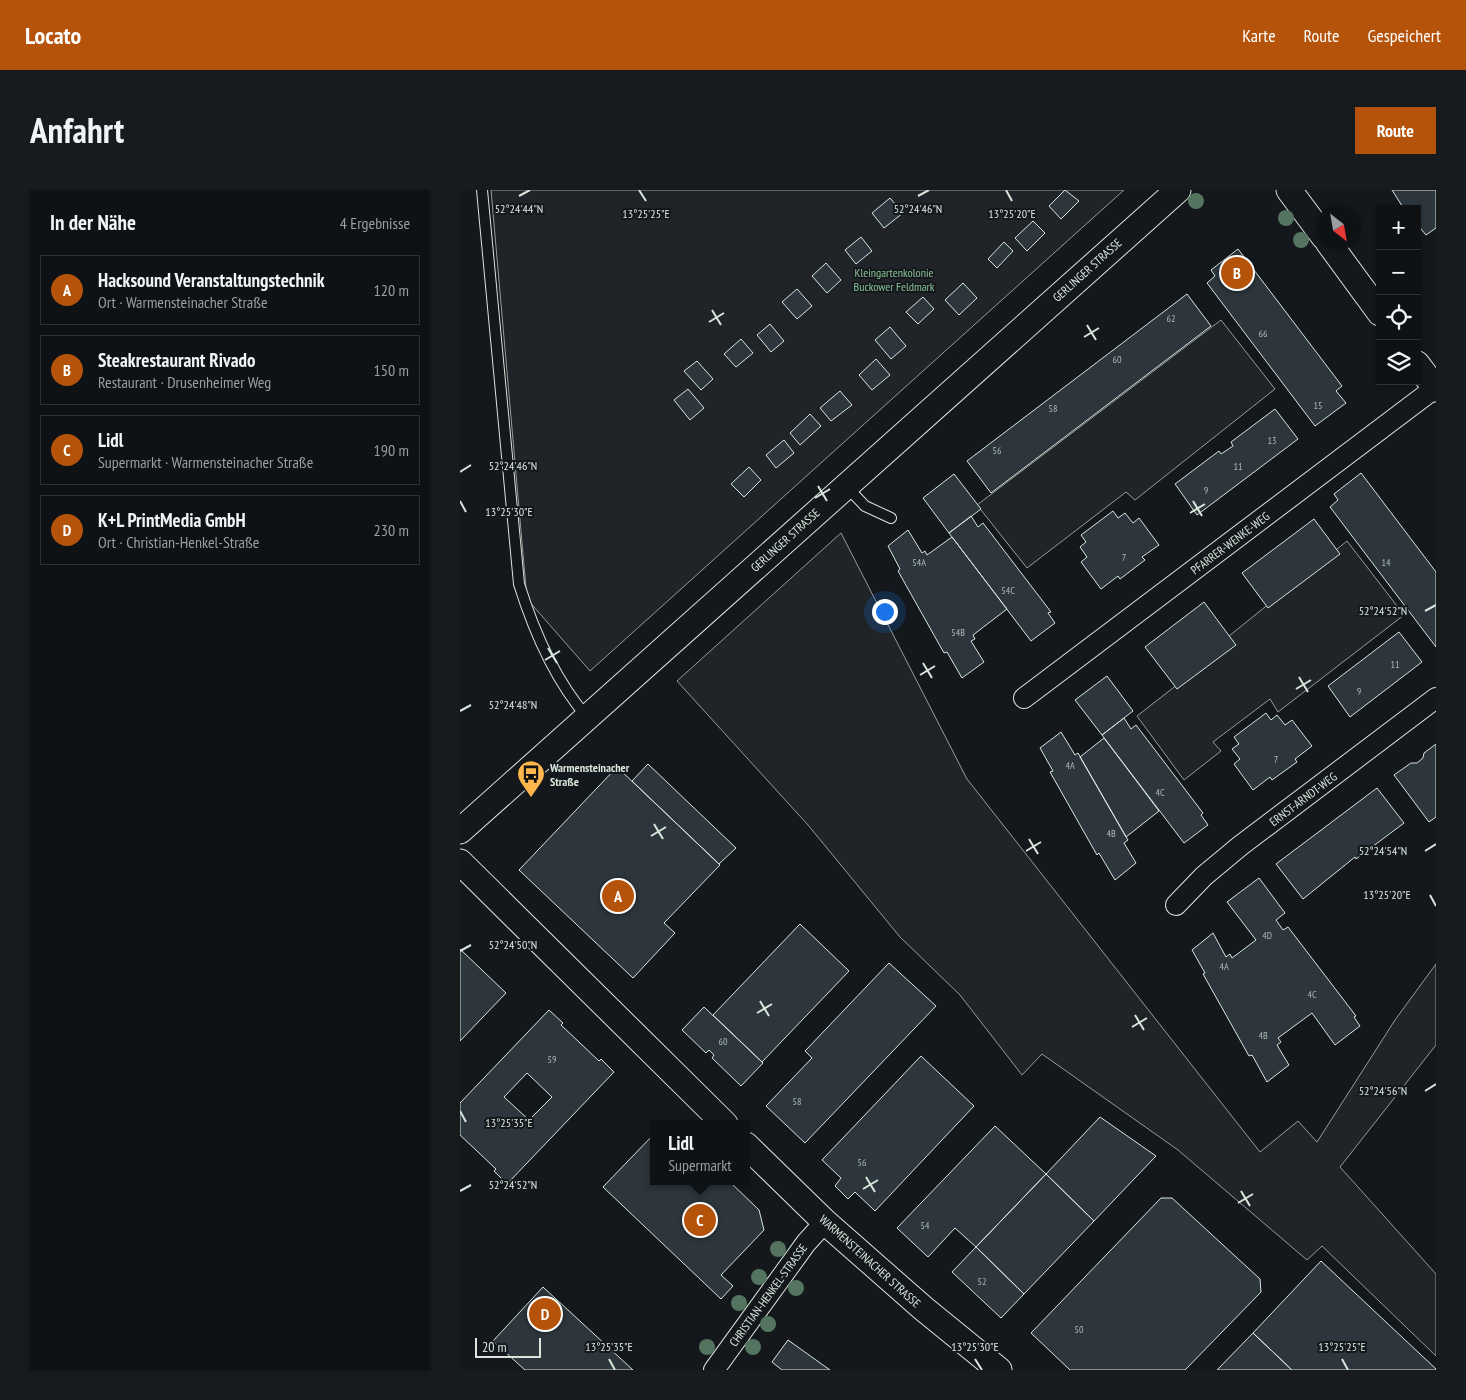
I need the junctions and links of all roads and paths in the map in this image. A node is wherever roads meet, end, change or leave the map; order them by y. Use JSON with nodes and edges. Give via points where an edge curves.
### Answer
{"nodes":[{"id":1,"x":482,"y":190,"type":"edge"},
{"id":2,"x":1178,"y":190,"type":"edge"},
{"id":3,"x":1289,"y":190,"type":"edge"},
{"id":4,"x":1316,"y":226,"type":"edge"},
{"id":5,"x":1334,"y":250,"type":"edge"},
{"id":6,"x":1376,"y":308,"type":"edge"},
{"id":7,"x":1421,"y":369,"type":"edge"},
{"id":8,"x":1436,"y":388,"type":"edge"},
{"id":9,"x":846,"y":486,"type":"junction"},
{"id":10,"x":891,"y":518,"type":"dead end"},
{"id":11,"x":1024,"y":698,"type":"dead end"},
{"id":12,"x":1436,"y":698,"type":"edge"},
{"id":13,"x":588,"y":718,"type":"junction"},
{"id":14,"x":460,"y":831,"type":"edge"},
{"id":15,"x":460,"y":862,"type":"edge"},
{"id":16,"x":1176,"y":905,"type":"dead end"},
{"id":17,"x":721,"y":1120,"type":"edge"},
{"id":18,"x":750,"y":1149,"type":"edge"},
{"id":19,"x":825,"y":1222,"type":"junction"},
{"id":20,"x":714,"y":1370,"type":"edge"},
{"id":21,"x":999,"y":1370,"type":"edge"}],
"edges":[{"from":1,"to":13,"type":"lane","via":[[520,584],[530,622],[558,677]]},
{"from":2,"to":9,"type":"street","name":"GERLINGER STRASSE"},
{"from":3,"to":4,"type":"street"},
{"from":5,"to":6,"type":"street"},
{"from":7,"to":8,"type":"street"},
{"from":8,"to":11,"type":"street","name":"PFARRER-WENKE-WEG"},
{"from":9,"to":10,"type":"lane","via":[[865,506]]},
{"from":9,"to":13,"type":"street","name":"GERLINGER STRASSE"},
{"from":12,"to":16,"type":"street","name":"ERNST-ARNDT-WEG","via":[[1240,846]]},
{"from":13,"to":14,"type":"street","name":"GERLINGER STRASSE"},
{"from":15,"to":17,"type":"street"},
{"from":18,"to":19,"type":"street","name":"WARMENSTEINACHER STRASSE"},
{"from":19,"to":20,"type":"street","name":"CHRISTIAN-HENKEL-STRASSE","via":[[806,1243]]},
{"from":19,"to":21,"type":"street","name":"WARMENSTEINACHER STRASSE"}]}
